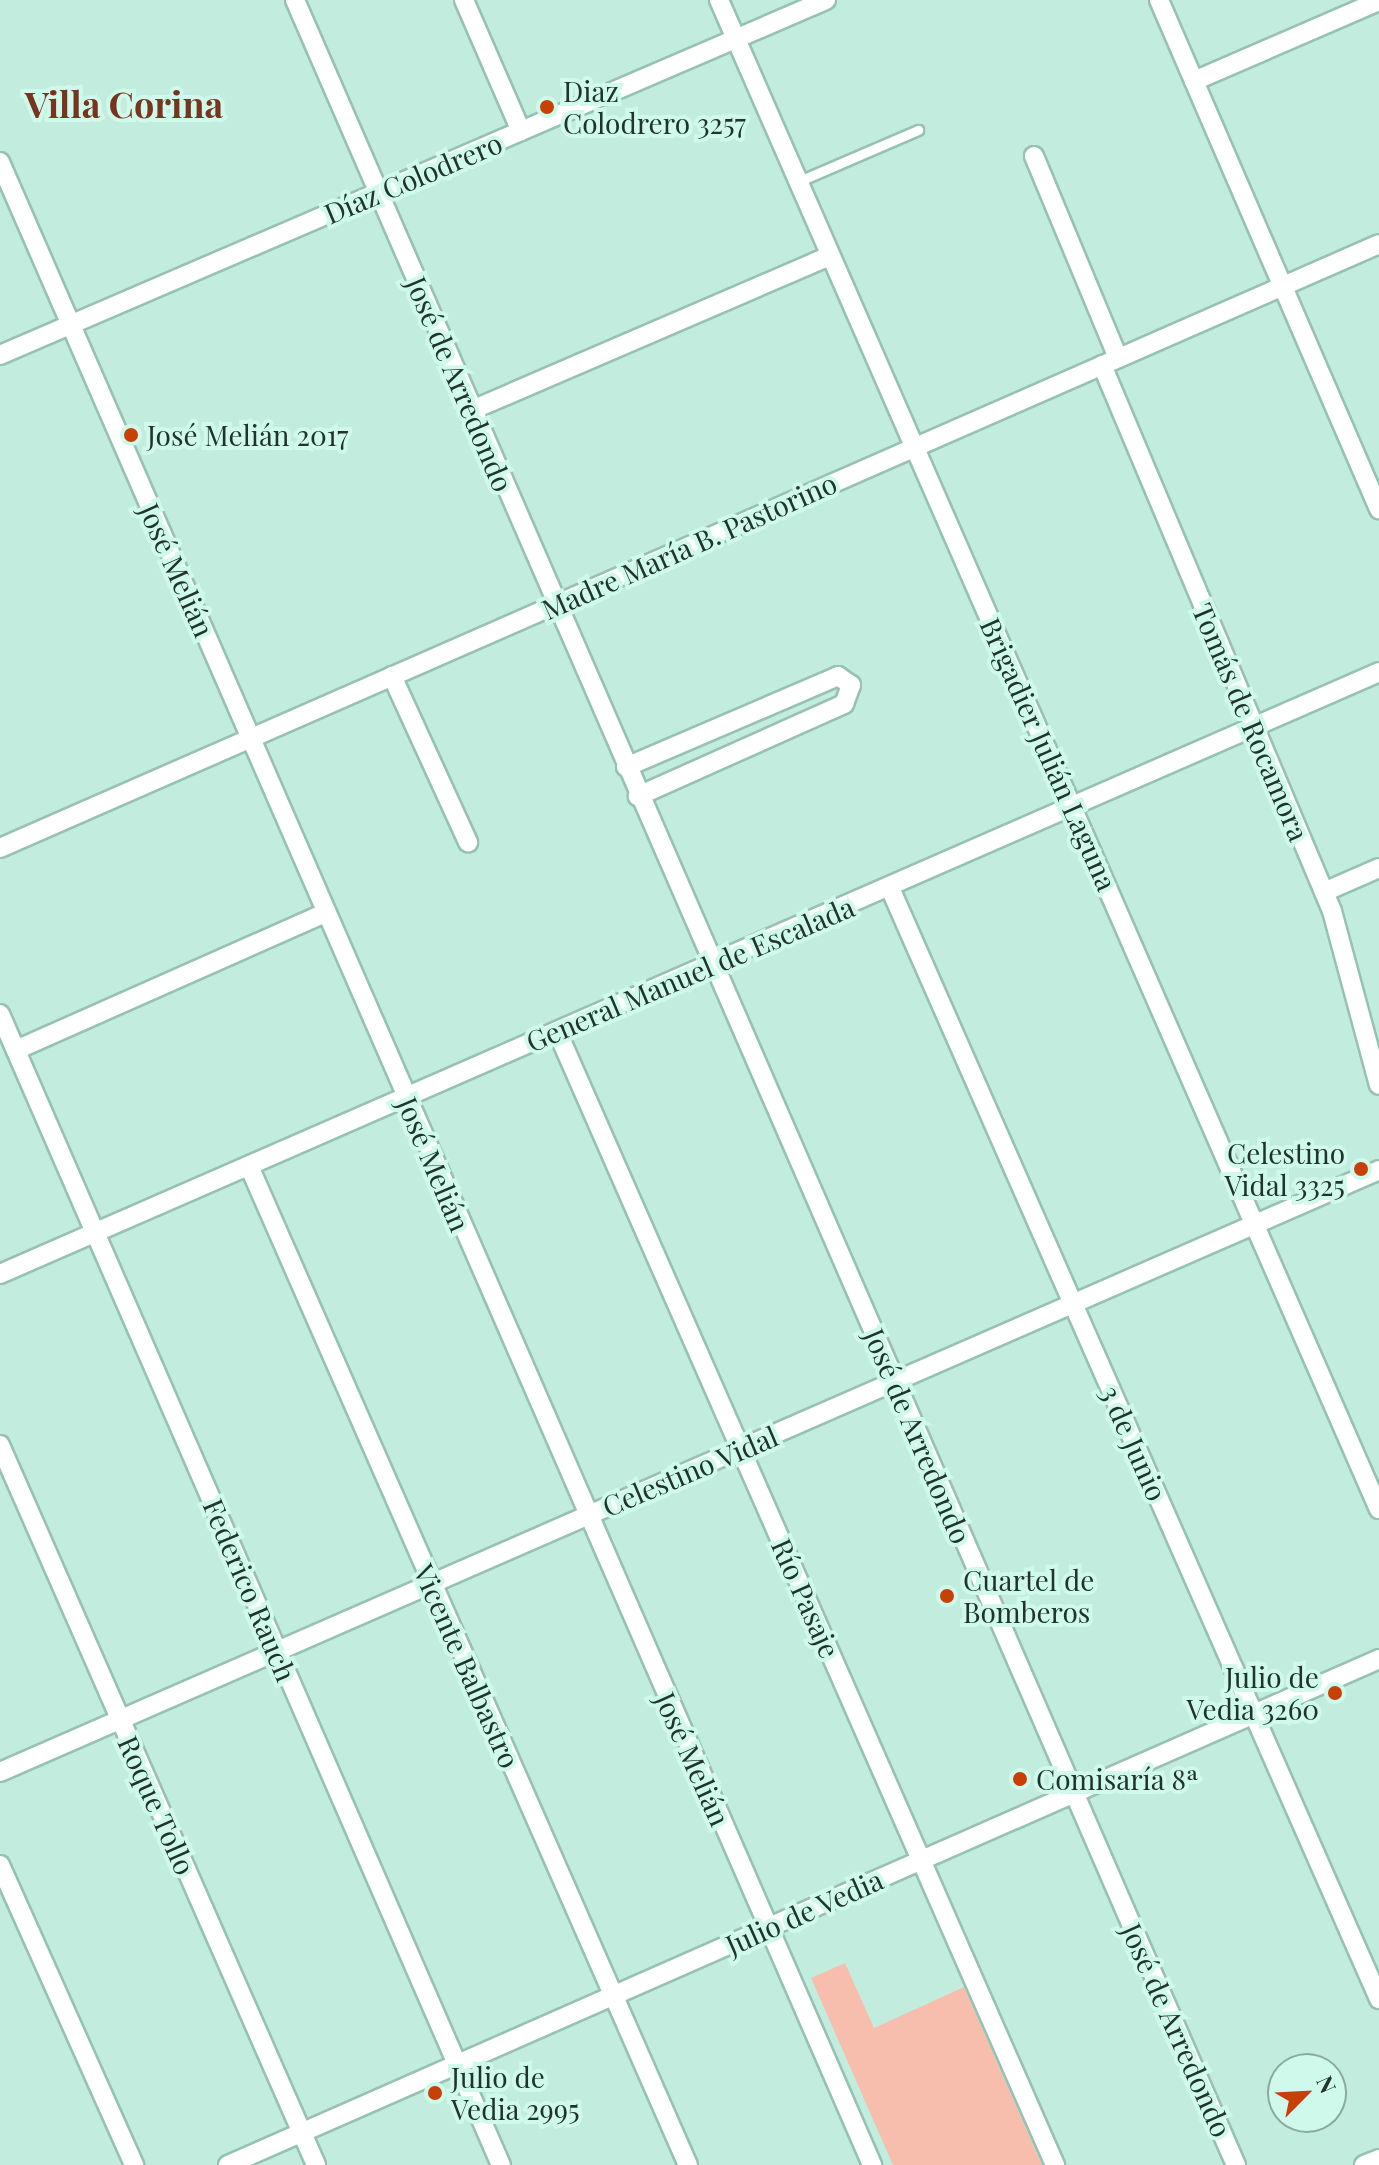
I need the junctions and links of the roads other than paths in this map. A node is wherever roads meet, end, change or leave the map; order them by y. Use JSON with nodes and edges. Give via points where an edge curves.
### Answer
{"nodes":[{"id":1,"x":295,"y":0,"type":"edge"},
{"id":2,"x":464,"y":0,"type":"edge"},
{"id":3,"x":719,"y":0,"type":"edge"},
{"id":4,"x":826,"y":0,"type":"edge"},
{"id":5,"x":1159,"y":0,"type":"edge"},
{"id":6,"x":1379,"y":1,"type":"edge"},
{"id":7,"x":736,"y":39,"type":"junction"},
{"id":8,"x":1194,"y":81,"type":"junction"},
{"id":9,"x":918,"y":130,"type":"dead end"},
{"id":10,"x":521,"y":131,"type":"junction"},
{"id":11,"x":1034,"y":156,"type":"dead end"},
{"id":12,"x":0,"y":162,"type":"edge"},
{"id":13,"x":797,"y":182,"type":"junction"},
{"id":14,"x":378,"y":193,"type":"junction"},
{"id":15,"x":1379,"y":244,"type":"edge"},
{"id":16,"x":829,"y":256,"type":"junction"},
{"id":17,"x":1283,"y":286,"type":"junction"},
{"id":18,"x":70,"y":325,"type":"junction"},
{"id":19,"x":0,"y":355,"type":"edge"},
{"id":20,"x":1110,"y":362,"type":"junction"},
{"id":21,"x":472,"y":410,"type":"junction"},
{"id":22,"x":915,"y":446,"type":"junction"},
{"id":23,"x":1379,"y":458,"type":"edge"},
{"id":24,"x":1361,"y":466,"type":"junction"},
{"id":25,"x":1379,"y":509,"type":"edge"},
{"id":26,"x":555,"y":605,"type":"junction"},
{"id":27,"x":1379,"y":672,"type":"edge"},
{"id":28,"x":392,"y":676,"type":"junction"},
{"id":29,"x":1253,"y":728,"type":"junction"},
{"id":30,"x":250,"y":736,"type":"junction"},
{"id":31,"x":626,"y":767,"type":"junction"},
{"id":32,"x":638,"y":796,"type":"junction"},
{"id":33,"x":1073,"y":809,"type":"junction"},
{"id":34,"x":468,"y":842,"type":"dead end"},
{"id":35,"x":0,"y":848,"type":"edge"},
{"id":36,"x":1379,"y":868,"type":"edge"},
{"id":37,"x":890,"y":888,"type":"junction"},
{"id":38,"x":1324,"y":892,"type":"junction"},
{"id":39,"x":325,"y":913,"type":"junction"},
{"id":40,"x":713,"y":964,"type":"junction"},
{"id":41,"x":0,"y":1014,"type":"edge"},
{"id":42,"x":557,"y":1031,"type":"junction"},
{"id":43,"x":16,"y":1050,"type":"junction"},
{"id":44,"x":1379,"y":1085,"type":"edge"},
{"id":45,"x":405,"y":1098,"type":"junction"},
{"id":46,"x":249,"y":1166,"type":"junction"},
{"id":47,"x":1379,"y":1170,"type":"edge"},
{"id":48,"x":1255,"y":1225,"type":"junction"},
{"id":49,"x":96,"y":1233,"type":"junction"},
{"id":50,"x":0,"y":1274,"type":"edge"},
{"id":51,"x":1074,"y":1305,"type":"junction"},
{"id":52,"x":895,"y":1383,"type":"junction"},
{"id":53,"x":0,"y":1445,"type":"edge"},
{"id":54,"x":741,"y":1450,"type":"junction"},
{"id":55,"x":1379,"y":1509,"type":"edge"},
{"id":56,"x":586,"y":1516,"type":"junction"},
{"id":57,"x":431,"y":1584,"type":"junction"},
{"id":58,"x":276,"y":1651,"type":"junction"},
{"id":59,"x":1379,"y":1659,"type":"edge"},
{"id":60,"x":1253,"y":1714,"type":"junction"},
{"id":61,"x":119,"y":1720,"type":"junction"},
{"id":62,"x":0,"y":1772,"type":"edge"},
{"id":63,"x":1073,"y":1793,"type":"junction"},
{"id":64,"x":921,"y":1861,"type":"junction"},
{"id":65,"x":0,"y":1865,"type":"edge"},
{"id":66,"x":767,"y":1928,"type":"junction"},
{"id":67,"x":611,"y":1996,"type":"junction"},
{"id":68,"x":1379,"y":1999,"type":"edge"},
{"id":69,"x":457,"y":2065,"type":"junction"},
{"id":70,"x":301,"y":2132,"type":"junction"},
{"id":71,"x":1379,"y":2159,"type":"edge"},
{"id":72,"x":134,"y":2165,"type":"edge"},
{"id":73,"x":228,"y":2165,"type":"edge"},
{"id":74,"x":316,"y":2165,"type":"edge"},
{"id":75,"x":501,"y":2165,"type":"edge"},
{"id":76,"x":688,"y":2165,"type":"edge"},
{"id":77,"x":872,"y":2165,"type":"edge"},
{"id":78,"x":1055,"y":2165,"type":"edge"},
{"id":79,"x":1236,"y":2165,"type":"edge"},
{"id":80,"x":1364,"y":2165,"type":"edge"}],
"edges":[{"from":1,"to":14,"type":"street","name":"José de Arredondo"},
{"from":2,"to":10,"type":"street"},
{"from":3,"to":7,"type":"street","name":"Brigadier Julián Laguna"},
{"from":4,"to":7,"type":"street","name":"Díaz Colodrero"},
{"from":5,"to":8,"type":"street"},
{"from":6,"to":8,"type":"street"},
{"from":7,"to":10,"type":"street","name":"Díaz Colodrero"},
{"from":7,"to":13,"type":"street","name":"Brigadier Julián Laguna"},
{"from":8,"to":17,"type":"street"},
{"from":9,"to":13,"type":"lane"},
{"from":10,"to":14,"type":"street","name":"Díaz Colodrero"},
{"from":11,"to":20,"type":"street","name":"Tomás de Rocamora"},
{"from":12,"to":18,"type":"street","name":"José Melián"},
{"from":13,"to":16,"type":"street","name":"Brigadier Julián Laguna"},
{"from":14,"to":18,"type":"street","name":"Díaz Colodrero"},
{"from":14,"to":21,"type":"street","name":"José de Arredondo"},
{"from":15,"to":17,"type":"street","name":"Madre María B. Pastorino"},
{"from":16,"to":21,"type":"street"},
{"from":16,"to":22,"type":"street","name":"Brigadier Julián Laguna"},
{"from":17,"to":20,"type":"street","name":"Madre María B. Pastorino"},
{"from":17,"to":24,"type":"street"},
{"from":18,"to":19,"type":"street","name":"Díaz Colodrero"},
{"from":18,"to":30,"type":"street","name":"José Melián"},
{"from":20,"to":22,"type":"street","name":"Madre María B. Pastorino"},
{"from":20,"to":29,"type":"street","name":"Tomás de Rocamora"},
{"from":21,"to":26,"type":"street","name":"José de Arredondo"},
{"from":22,"to":26,"type":"street","name":"Madre María B. Pastorino"},
{"from":22,"to":33,"type":"street","name":"Brigadier Julián Laguna"},
{"from":23,"to":24,"type":"street"},
{"from":24,"to":25,"type":"street"},
{"from":26,"to":28,"type":"street","name":"Madre María B. Pastorino"},
{"from":26,"to":31,"type":"street","name":"José de Arredondo"},
{"from":27,"to":29,"type":"street","name":"General Manuel de Escalada"},
{"from":28,"to":30,"type":"street","name":"Madre María B. Pastorino"},
{"from":28,"to":34,"type":"street"},
{"from":29,"to":33,"type":"street","name":"General Manuel de Escalada"},
{"from":29,"to":38,"type":"street","name":"Tomás de Rocamora"},
{"from":30,"to":35,"type":"street","name":"Madre María B. Pastorino"},
{"from":30,"to":39,"type":"street","name":"José Melián"},
{"from":31,"to":32,"type":"street","name":"José de Arredondo"},
{"from":31,"to":32,"type":"street","via":[[838,676],[851,685],[844,704]]},
{"from":32,"to":40,"type":"street","name":"José de Arredondo"},
{"from":33,"to":37,"type":"street","name":"General Manuel de Escalada"},
{"from":33,"to":48,"type":"street","name":"Brigadier Julián Laguna"},
{"from":36,"to":38,"type":"street"},
{"from":37,"to":40,"type":"street","name":"General Manuel de Escalada"},
{"from":37,"to":51,"type":"street","name":"3 de Junio"},
{"from":38,"to":44,"type":"street","name":"Tomás de Rocamora"},
{"from":39,"to":43,"type":"street"},
{"from":39,"to":45,"type":"street","name":"José Melián"},
{"from":40,"to":42,"type":"street","name":"General Manuel de Escalada"},
{"from":40,"to":52,"type":"street","name":"José de Arredondo"},
{"from":41,"to":43,"type":"street","name":"Federico Rauch"},
{"from":42,"to":45,"type":"street","name":"General Manuel de Escalada"},
{"from":42,"to":54,"type":"street","name":"Río Pasaje"},
{"from":43,"to":49,"type":"street","name":"Federico Rauch"},
{"from":45,"to":46,"type":"street","name":"General Manuel de Escalada"},
{"from":45,"to":56,"type":"street","name":"José Melián"},
{"from":46,"to":49,"type":"street","name":"General Manuel de Escalada"},
{"from":46,"to":57,"type":"street","name":"Vicente Balbastro"},
{"from":47,"to":48,"type":"street","name":"Celestino Vidal"},
{"from":48,"to":51,"type":"street","name":"Celestino Vidal"},
{"from":48,"to":55,"type":"street","name":"Brigadier Julián Laguna"},
{"from":49,"to":50,"type":"street","name":"General Manuel de Escalada"},
{"from":49,"to":58,"type":"street","name":"Federico Rauch"},
{"from":51,"to":52,"type":"street","name":"Celestino Vidal"},
{"from":51,"to":60,"type":"street","name":"3 de Junio"},
{"from":52,"to":54,"type":"street","name":"Celestino Vidal"},
{"from":52,"to":63,"type":"street","name":"José de Arredondo"},
{"from":53,"to":61,"type":"street","name":"Roque Tollo"},
{"from":54,"to":56,"type":"street","name":"Celestino Vidal"},
{"from":54,"to":64,"type":"street","name":"Río Pasaje"},
{"from":56,"to":57,"type":"street","name":"Celestino Vidal"},
{"from":56,"to":66,"type":"street","name":"José Melián"},
{"from":57,"to":58,"type":"street","name":"Celestino Vidal"},
{"from":57,"to":67,"type":"street","name":"Vicente Balbastro"},
{"from":58,"to":61,"type":"street","name":"Celestino Vidal"},
{"from":58,"to":69,"type":"street","name":"Federico Rauch"},
{"from":59,"to":60,"type":"street","name":"Julio de Vedia"},
{"from":60,"to":63,"type":"street","name":"Julio de Vedia"},
{"from":60,"to":68,"type":"street","name":"3 de Junio"},
{"from":61,"to":62,"type":"street","name":"Celestino Vidal"},
{"from":61,"to":70,"type":"street","name":"Roque Tollo"},
{"from":63,"to":64,"type":"street","name":"Julio de Vedia"},
{"from":63,"to":79,"type":"street","name":"José de Arredondo"},
{"from":64,"to":66,"type":"street","name":"Julio de Vedia"},
{"from":64,"to":78,"type":"street","name":"Río Pasaje"},
{"from":65,"to":72,"type":"street"},
{"from":66,"to":67,"type":"street","name":"Julio de Vedia"},
{"from":66,"to":77,"type":"street","name":"José Melián"},
{"from":67,"to":69,"type":"street","name":"Julio de Vedia"},
{"from":67,"to":76,"type":"street","name":"Vicente Balbastro"},
{"from":69,"to":70,"type":"street","name":"Julio de Vedia"},
{"from":69,"to":75,"type":"street","name":"Federico Rauch"},
{"from":70,"to":73,"type":"street","name":"Julio de Vedia"},
{"from":70,"to":74,"type":"street","name":"Roque Tollo"},
{"from":71,"to":80,"type":"street"}]}
